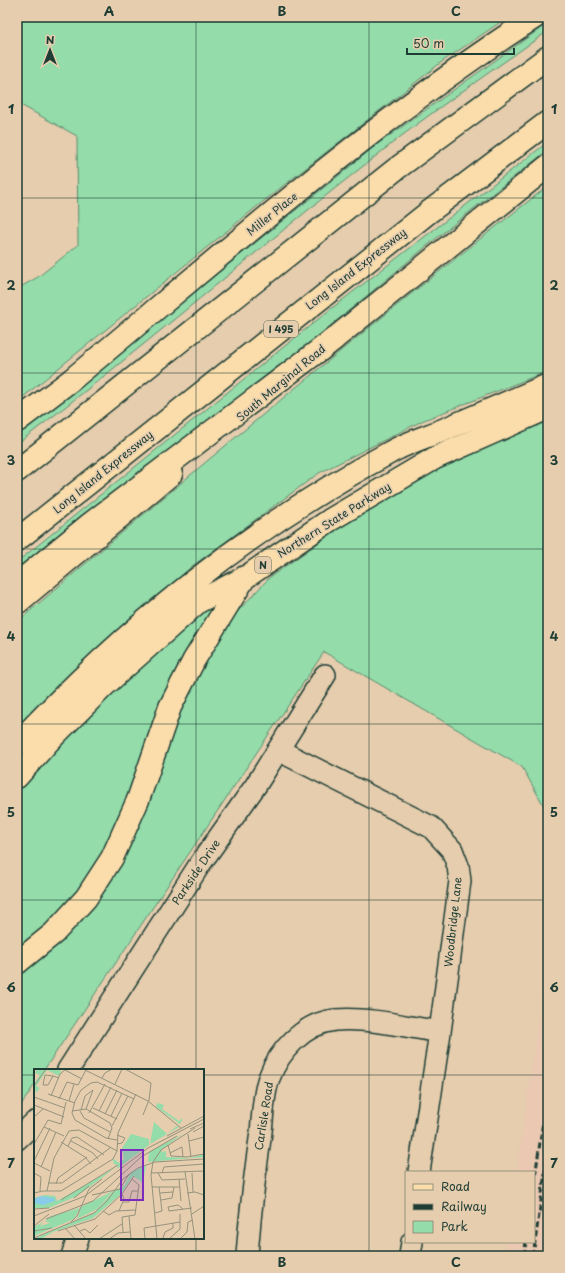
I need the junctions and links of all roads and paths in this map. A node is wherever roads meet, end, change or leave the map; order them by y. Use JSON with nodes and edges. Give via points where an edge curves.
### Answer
{"nodes":[{"id":1,"x":535,"y":17,"type":"edge"},
{"id":2,"x":548,"y":57,"type":"edge"},
{"id":3,"x":548,"y":122,"type":"edge"},
{"id":4,"x":548,"y":166,"type":"edge"},
{"id":5,"x":334,"y":339,"type":"junction"},
{"id":6,"x":548,"y":385,"type":"edge"},
{"id":7,"x":548,"y":408,"type":"edge"},
{"id":8,"x":17,"y":421,"type":"edge"},
{"id":9,"x":17,"y":471,"type":"edge"},
{"id":10,"x":17,"y":540,"type":"edge"},
{"id":11,"x":246,"y":577,"type":"junction"},
{"id":12,"x":17,"y":584,"type":"edge"},
{"id":13,"x":17,"y":603,"type":"edge"},
{"id":14,"x":325,"y":675,"type":"dead end"},
{"id":15,"x":17,"y":744,"type":"edge"},
{"id":16,"x":278,"y":750,"type":"junction"},
{"id":17,"x":17,"y":777,"type":"edge"},
{"id":18,"x":17,"y":963,"type":"edge"},
{"id":19,"x":440,"y":1032,"type":"junction"},
{"id":20,"x":69,"y":1069,"type":"edge"},
{"id":21,"x":34,"y":1125,"type":"edge"},
{"id":22,"x":17,"y":1139,"type":"edge"},
{"id":23,"x":419,"y":1171,"type":"edge"},
{"id":24,"x":78,"y":1239,"type":"edge"},
{"id":25,"x":412,"y":1243,"type":"edge"},
{"id":26,"x":72,"y":1256,"type":"edge"},
{"id":27,"x":247,"y":1256,"type":"edge"},
{"id":28,"x":410,"y":1256,"type":"edge"}],
"edges":[{"from":1,"to":8,"type":"main road","name":"Miller Place","via":[[475,56],[388,120],[70,381]]},
{"from":2,"to":9,"type":"main road","via":[[396,169]]},
{"from":3,"to":10,"type":"main road","name":"Long Island Expressway","number":"I 495","via":[[428,212]]},
{"from":4,"to":5,"type":"main road","name":"South Marginal Road"},
{"from":5,"to":12,"type":"main road"},
{"from":5,"to":13,"type":"main road","name":"South Marginal Road"},
{"from":6,"to":15,"type":"main road","number":"N","via":[[390,452],[311,499],[256,536],[181,592],[113,649]]},
{"from":7,"to":11,"type":"main road","name":"Northern State Parkway","number":"N","via":[[435,458],[330,520]]},
{"from":11,"to":17,"type":"main road","name":"Northern State Parkway","number":"N","via":[[198,602],[158,636],[60,729]]},
{"from":11,"to":18,"type":"main road","via":[[194,660],[170,707],[138,800],[112,858],[86,898],[60,927]]},
{"from":14,"to":16,"type":"street","name":"Parkside Drive"},
{"from":16,"to":19,"type":"street","name":"Woodbridge Lane","via":[[416,818],[431,827],[452,850],[460,881]]},
{"from":16,"to":20,"type":"street","name":"Parkside Drive","via":[[200,864]]},
{"from":19,"to":23,"type":"street","name":"Woodbridge Lane"},
{"from":19,"to":27,"type":"street","name":"Carlisle Road","via":[[376,1022],[334,1020],[299,1035],[281,1055],[269,1078],[265,1099],[250,1208]]},
{"from":21,"to":22,"type":"street"},
{"from":24,"to":26,"type":"street"},
{"from":25,"to":28,"type":"street"}]}
